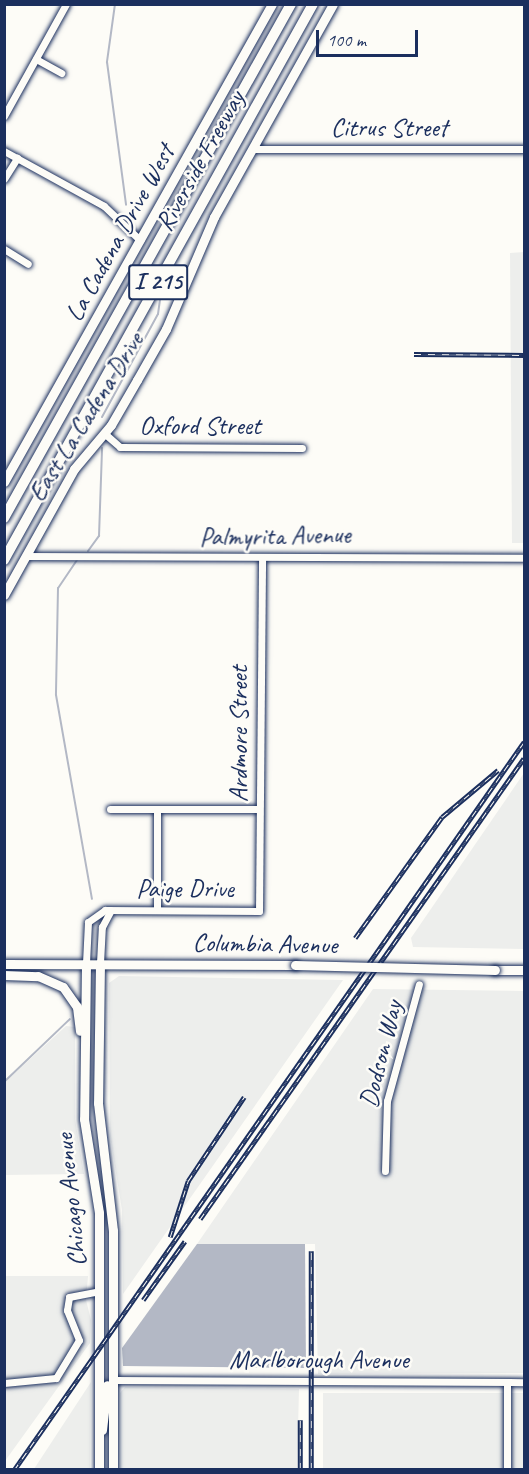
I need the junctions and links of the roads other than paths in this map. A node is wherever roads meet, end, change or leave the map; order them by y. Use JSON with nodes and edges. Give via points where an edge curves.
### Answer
{"nodes":[{"id":1,"x":66,"y":4,"type":"edge"},
{"id":2,"x":272,"y":4,"type":"edge"},
{"id":3,"x":291,"y":4,"type":"edge"},
{"id":4,"x":314,"y":4,"type":"edge"},
{"id":5,"x":333,"y":4,"type":"edge"},
{"id":6,"x":36,"y":59,"type":"junction"},
{"id":7,"x":60,"y":73,"type":"dead end"},
{"id":8,"x":4,"y":116,"type":"edge"},
{"id":9,"x":253,"y":149,"type":"junction"},
{"id":10,"x":525,"y":149,"type":"edge"},
{"id":11,"x":4,"y":151,"type":"edge"},
{"id":12,"x":17,"y":158,"type":"junction"},
{"id":13,"x":4,"y":179,"type":"edge"},
{"id":14,"x":140,"y":240,"type":"junction"},
{"id":15,"x":4,"y":249,"type":"edge"},
{"id":16,"x":28,"y":264,"type":"dead end"},
{"id":17,"x":104,"y":433,"type":"junction"},
{"id":18,"x":302,"y":448,"type":"dead end"},
{"id":19,"x":4,"y":482,"type":"edge"},
{"id":20,"x":4,"y":518,"type":"edge"},
{"id":21,"x":26,"y":556,"type":"junction"},
{"id":22,"x":262,"y":558,"type":"junction"},
{"id":23,"x":525,"y":558,"type":"edge"},
{"id":24,"x":4,"y":560,"type":"edge"},
{"id":25,"x":4,"y":595,"type":"edge"},
{"id":26,"x":110,"y":809,"type":"dead end"},
{"id":27,"x":157,"y":809,"type":"junction"},
{"id":28,"x":260,"y":809,"type":"junction"},
{"id":29,"x":111,"y":910,"type":"junction"},
{"id":30,"x":157,"y":910,"type":"junction"},
{"id":31,"x":260,"y":911,"type":"joint"},
{"id":32,"x":86,"y":963,"type":"junction"},
{"id":33,"x":100,"y":963,"type":"junction"},
{"id":34,"x":4,"y":964,"type":"edge"},
{"id":35,"x":525,"y":970,"type":"edge"},
{"id":36,"x":4,"y":975,"type":"edge"},
{"id":37,"x":419,"y":984,"type":"dead end"},
{"id":38,"x":84,"y":1063,"type":"junction"},
{"id":39,"x":385,"y":1171,"type":"dead end"},
{"id":40,"x":99,"y":1290,"type":"junction"},
{"id":41,"x":114,"y":1290,"type":"junction"},
{"id":42,"x":113,"y":1380,"type":"junction"},
{"id":43,"x":507,"y":1382,"type":"junction"},
{"id":44,"x":525,"y":1382,"type":"edge"},
{"id":45,"x":4,"y":1383,"type":"edge"},
{"id":46,"x":99,"y":1439,"type":"junction"},
{"id":47,"x":99,"y":1470,"type":"edge"},
{"id":48,"x":113,"y":1470,"type":"edge"},
{"id":49,"x":507,"y":1470,"type":"edge"}],
"edges":[{"from":1,"to":6,"type":"street"},
{"from":2,"to":14,"type":"main road","name":"La Cadena Drive West"},
{"from":3,"to":20,"type":"highway","name":"Riverside Freeway","number":"I 215"},
{"from":4,"to":24,"type":"highway","name":"Riverside Freeway","number":"I 215"},
{"from":5,"to":9,"type":"main road","name":"East La Cadena Drive"},
{"from":6,"to":7,"type":"street"},
{"from":6,"to":8,"type":"street"},
{"from":9,"to":10,"type":"street","name":"Citrus Street"},
{"from":9,"to":17,"type":"main road","name":"East La Cadena Drive","via":[[214,217],[166,329]]},
{"from":11,"to":12,"type":"street"},
{"from":12,"to":13,"type":"street"},
{"from":12,"to":14,"type":"street","via":[[104,206]]},
{"from":14,"to":19,"type":"main road","name":"La Cadena Drive West"},
{"from":15,"to":16,"type":"street"},
{"from":17,"to":18,"type":"street","name":"Oxford Street","via":[[120,447]]},
{"from":17,"to":21,"type":"main road","name":"East La Cadena Drive","via":[[74,469]]},
{"from":21,"to":22,"type":"street","name":"Palmyrita Avenue"},
{"from":21,"to":25,"type":"main road","name":"East La Cadena Drive"},
{"from":22,"to":23,"type":"street","name":"Palmyrita Avenue"},
{"from":22,"to":28,"type":"street","name":"Ardmore Street"},
{"from":26,"to":27,"type":"street"},
{"from":27,"to":28,"type":"street"},
{"from":27,"to":30,"type":"street"},
{"from":28,"to":31,"type":"street","name":"Ardmore Street"},
{"from":29,"to":30,"type":"street","name":"Paige Drive"},
{"from":29,"to":32,"type":"street","name":"Paige Drive","via":[[95,914],[88,922]]},
{"from":29,"to":33,"type":"street","name":"Paige Drive","via":[[102,927]]},
{"from":30,"to":31,"type":"street","name":"Paige Drive"},
{"from":32,"to":33,"type":"main road","name":"Columbia Avenue"},
{"from":32,"to":34,"type":"main road","name":"Columbia Avenue"},
{"from":32,"to":38,"type":"main road","name":"Chicago Avenue"},
{"from":33,"to":35,"type":"main road","name":"Columbia Avenue","bridge":true},
{"from":33,"to":41,"type":"main road","name":"Chicago Avenue","via":[[98,1103],[112,1200]]},
{"from":36,"to":38,"type":"main road","via":[[38,976],[70,993],[80,1020]]},
{"from":37,"to":39,"type":"street","name":"Dodson Way","via":[[387,1101]]},
{"from":38,"to":40,"type":"main road","name":"Chicago Avenue","via":[[84,1119],[99,1213]]},
{"from":40,"to":41,"type":"main road"},
{"from":40,"to":45,"type":"street","via":[[69,1297],[67,1310],[79,1340],[56,1378]]},
{"from":40,"to":46,"type":"main road","name":"Chicago Avenue"},
{"from":41,"to":42,"type":"main road","name":"Chicago Avenue"},
{"from":42,"to":43,"type":"street","name":"Marlborough Avenue"},
{"from":42,"to":46,"type":"main road","via":[[107,1383],[106,1417]]},
{"from":42,"to":48,"type":"main road","name":"Chicago Avenue"},
{"from":43,"to":44,"type":"street","name":"Marlborough Avenue"},
{"from":43,"to":49,"type":"street"},
{"from":46,"to":47,"type":"main road","name":"Chicago Avenue"}]}
